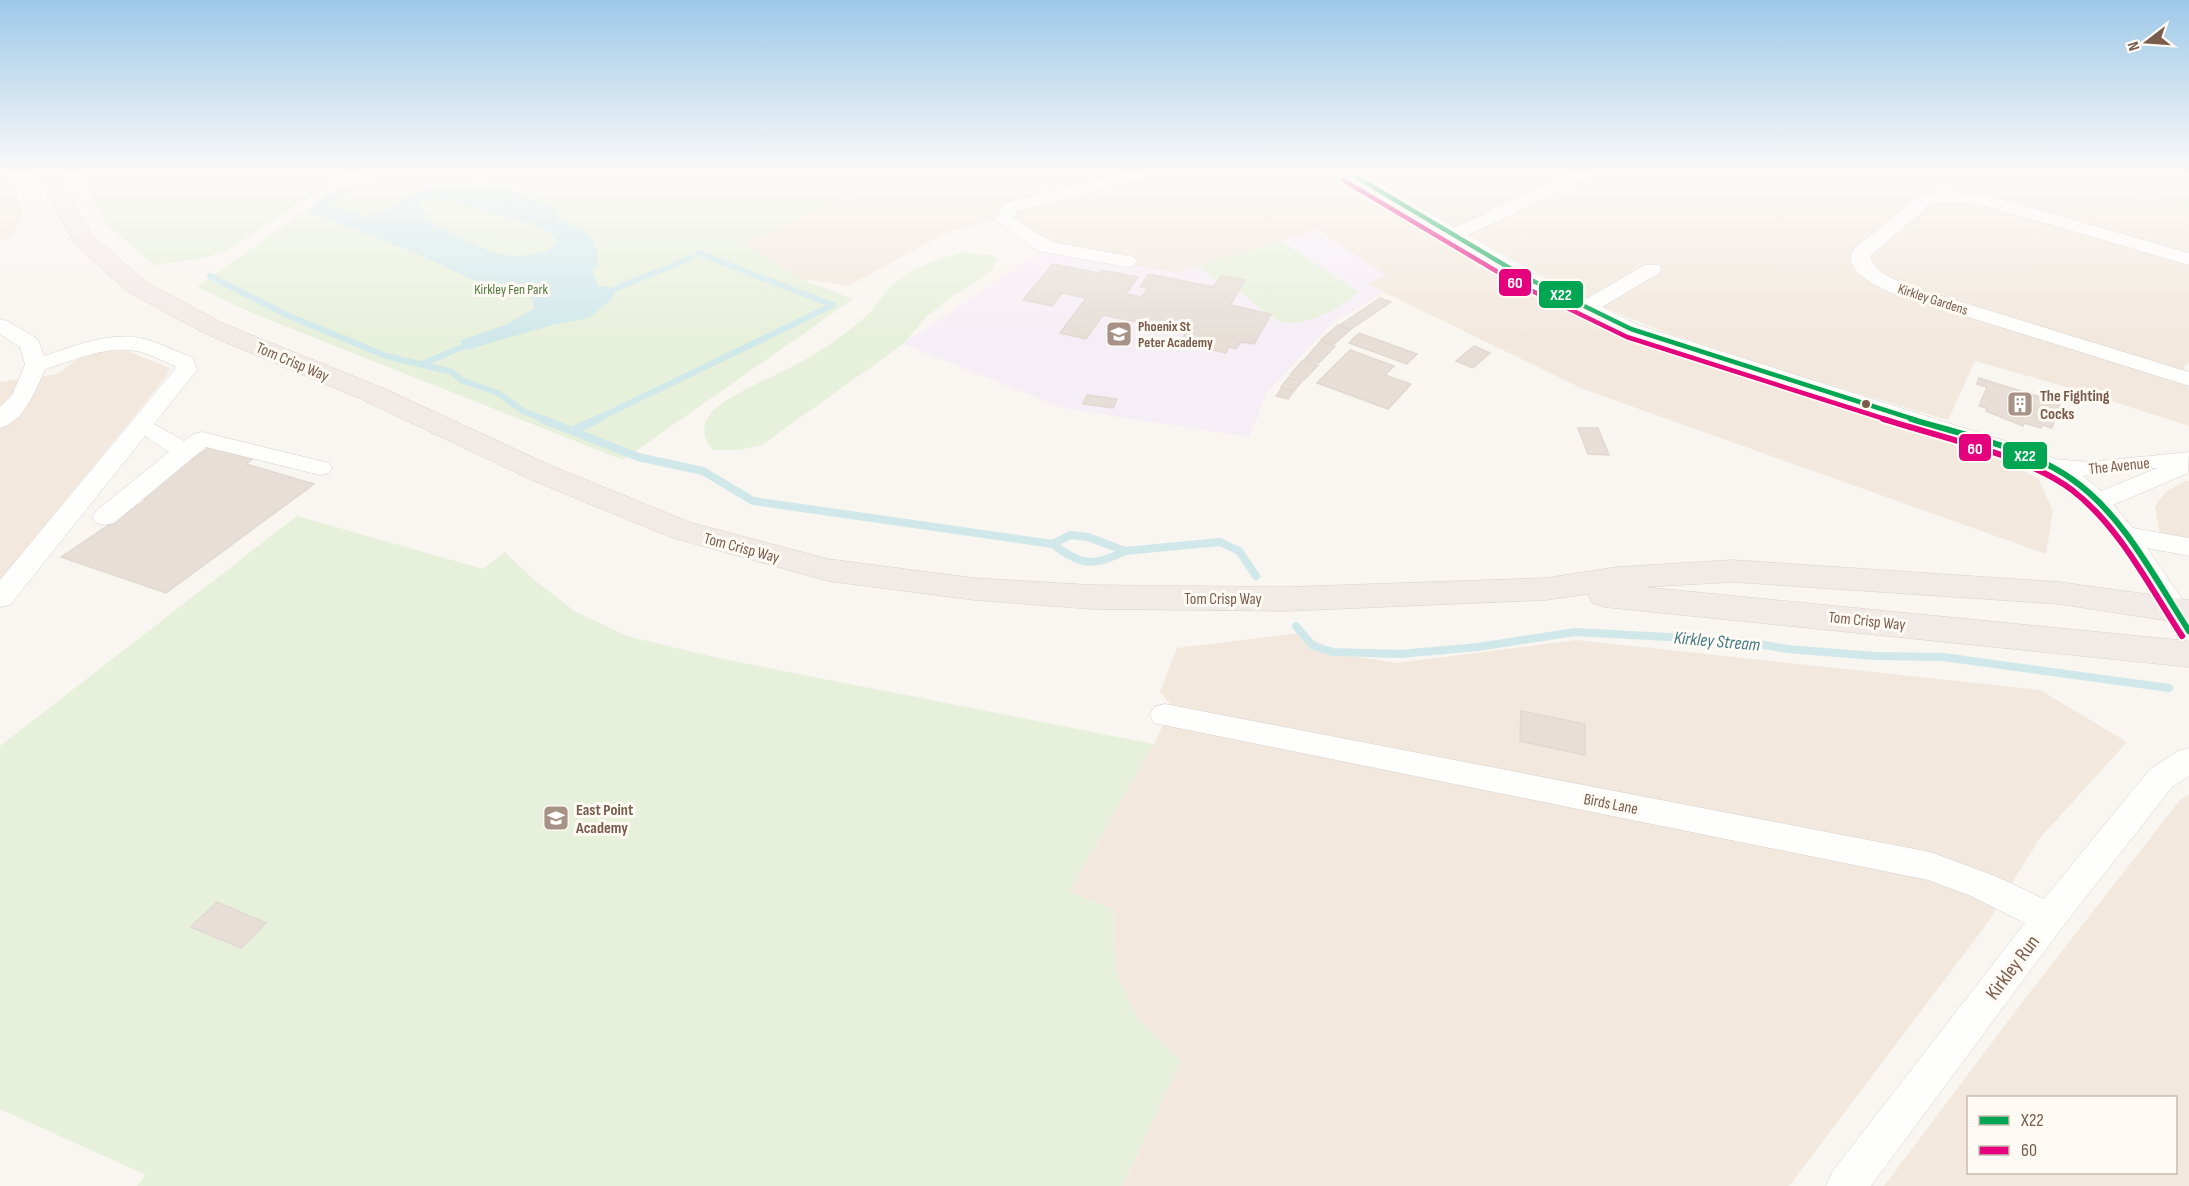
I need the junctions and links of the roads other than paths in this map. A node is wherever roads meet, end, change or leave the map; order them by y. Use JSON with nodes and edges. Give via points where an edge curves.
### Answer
{"nodes":[{"id":1,"x":76,"y":227,"type":"edge"},
{"id":2,"x":1015,"y":227,"type":"edge"},
{"id":3,"x":1440,"y":227,"type":"edge"},
{"id":4,"x":1472,"y":227,"type":"edge"},
{"id":5,"x":1892,"y":227,"type":"edge"},
{"id":6,"x":2079,"y":227,"type":"edge"},
{"id":7,"x":1454,"y":236,"type":"junction"},
{"id":8,"x":2189,"y":259,"type":"edge"},
{"id":9,"x":1127,"y":261,"type":"dead end"},
{"id":10,"x":1652,"y":269,"type":"dead end"},
{"id":11,"x":1586,"y":308,"type":"junction"},
{"id":12,"x":0,"y":324,"type":"edge"},
{"id":13,"x":36,"y":365,"type":"junction"},
{"id":14,"x":2189,"y":379,"type":"edge"},
{"id":15,"x":0,"y":421,"type":"edge"},
{"id":16,"x":139,"y":427,"type":"junction"},
{"id":17,"x":184,"y":452,"type":"junction"},
{"id":18,"x":2189,"y":462,"type":"edge"},
{"id":19,"x":2048,"y":465,"type":"junction"},
{"id":20,"x":320,"y":468,"type":"dead end"},
{"id":21,"x":2097,"y":502,"type":"junction"},
{"id":22,"x":105,"y":517,"type":"dead end"},
{"id":23,"x":2125,"y":535,"type":"junction"},
{"id":24,"x":2189,"y":547,"type":"edge"},
{"id":25,"x":1827,"y":576,"type":"junction"},
{"id":26,"x":1546,"y":589,"type":"junction"},
{"id":27,"x":0,"y":598,"type":"edge"},
{"id":28,"x":2186,"y":618,"type":"edge"},
{"id":29,"x":2189,"y":645,"type":"edge"},
{"id":30,"x":2189,"y":654,"type":"edge"},
{"id":31,"x":1165,"y":715,"type":"dead end"},
{"id":32,"x":2189,"y":760,"type":"edge"},
{"id":33,"x":2049,"y":918,"type":"junction"},
{"id":34,"x":1846,"y":1186,"type":"edge"}],
"edges":[{"from":1,"to":26,"type":"highway","name":"Tom Crisp Way","via":[[82,239],[137,287],[215,329],[681,530],[828,570],[974,589],[1080,596],[1287,598]]},
{"from":2,"to":9,"type":"street","via":[[1046,247]]},
{"from":3,"to":7,"type":"street"},
{"from":4,"to":7,"type":"street"},
{"from":5,"to":14,"type":"street","name":"Kirkley Gardens","via":[[1861,253],[1861,262],[1871,274],[1899,289]]},
{"from":6,"to":8,"type":"street","name":"Kirkley Gardens"},
{"from":7,"to":11,"type":"street"},
{"from":10,"to":11,"type":"street"},
{"from":11,"to":19,"type":"street","via":[[1630,329]]},
{"from":12,"to":13,"type":"street","via":[[30,345]]},
{"from":13,"to":15,"type":"street","via":[[22,397]]},
{"from":13,"to":16,"type":"street","via":[[122,344],[140,345],[184,363],[186,370]]},
{"from":16,"to":17,"type":"street","via":[[152,430]]},
{"from":16,"to":27,"type":"street"},
{"from":17,"to":20,"type":"street","via":[[202,439]]},
{"from":17,"to":22,"type":"street"},
{"from":18,"to":19,"type":"street","name":"The Avenue","via":[[2151,461],[2089,469]]},
{"from":18,"to":21,"type":"street","name":"The Avenue"},
{"from":19,"to":21,"type":"street","via":[[2079,484]]},
{"from":21,"to":23,"type":"street"},
{"from":23,"to":24,"type":"street"},
{"from":23,"to":28,"type":"street"},
{"from":25,"to":26,"type":"highway","name":"Tom Crisp Way","via":[[1734,571],[1617,578]]},
{"from":25,"to":28,"type":"highway","name":"Tom Crisp Way","via":[[2059,593]]},
{"from":25,"to":29,"type":"highway","via":[[1880,591],[2152,621]]},
{"from":26,"to":30,"type":"highway","name":"Tom Crisp Way"},
{"from":31,"to":33,"type":"street","name":"Birds Lane","via":[[1930,866]]},
{"from":32,"to":33,"type":"street","name":"Kirkley Run","via":[[2162,778]]},
{"from":33,"to":34,"type":"street","name":"Kirkley Run"}]}
